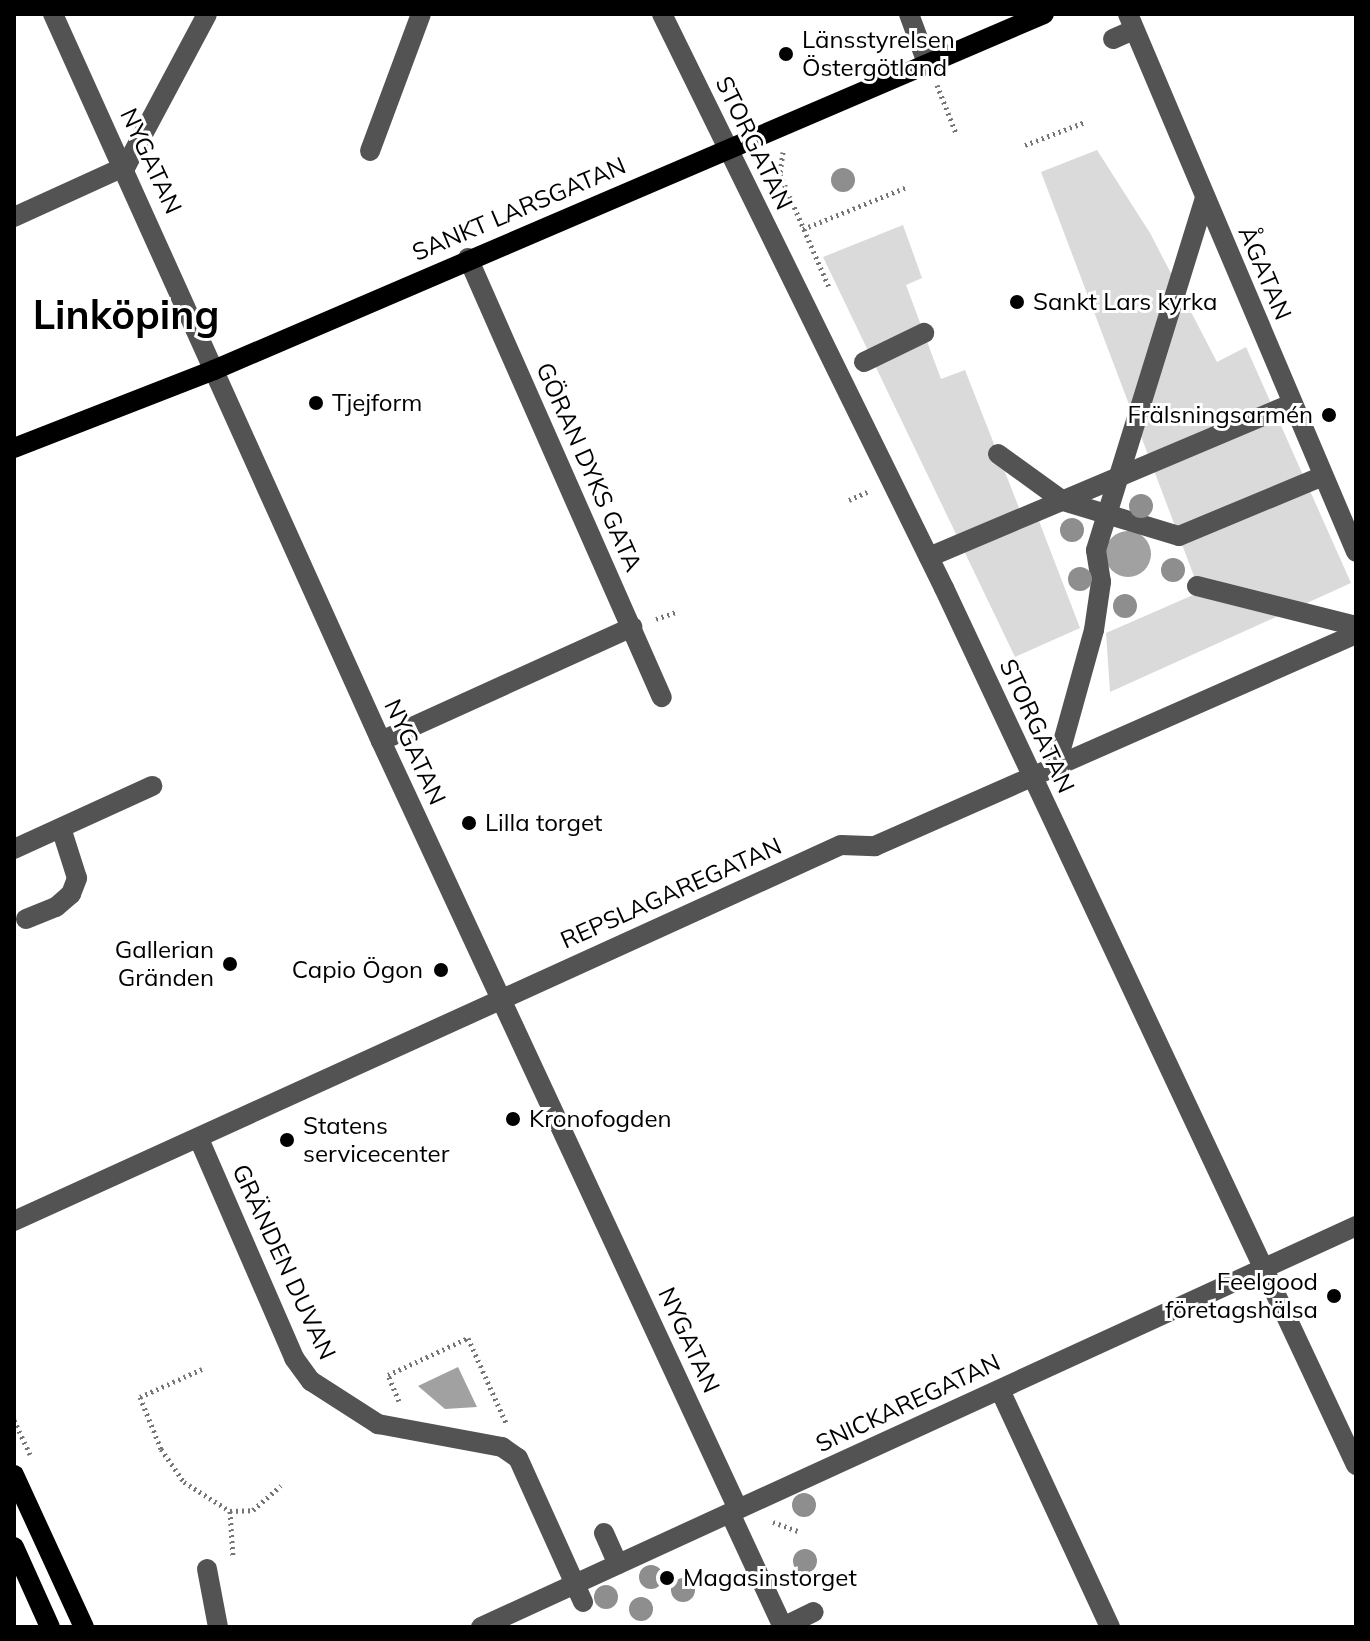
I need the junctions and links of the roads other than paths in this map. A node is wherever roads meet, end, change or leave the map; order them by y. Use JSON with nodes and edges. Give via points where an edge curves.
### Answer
{"nodes":[{"id":1,"x":53,"y":14,"type":"edge"},
{"id":2,"x":207,"y":14,"type":"edge"},
{"id":3,"x":421,"y":14,"type":"edge"},
{"id":4,"x":662,"y":14,"type":"edge"},
{"id":5,"x":909,"y":14,"type":"edge"},
{"id":6,"x":1044,"y":14,"type":"edge"},
{"id":7,"x":1131,"y":22,"type":"edge"},
{"id":8,"x":1113,"y":39,"type":"dead end"},
{"id":9,"x":927,"y":63,"type":"junction"},
{"id":10,"x":728,"y":147,"type":"junction"},
{"id":11,"x":370,"y":151,"type":"dead end"},
{"id":12,"x":126,"y":166,"type":"junction"},
{"id":13,"x":1205,"y":198,"type":"junction"},
{"id":14,"x":14,"y":217,"type":"edge"},
{"id":15,"x":468,"y":258,"type":"junction"},
{"id":16,"x":924,"y":333,"type":"dead end"},
{"id":17,"x":864,"y":362,"type":"dead end"},
{"id":18,"x":214,"y":370,"type":"junction"},
{"id":19,"x":1292,"y":404,"type":"junction"},
{"id":20,"x":14,"y":448,"type":"edge"},
{"id":21,"x":998,"y":454,"type":"dead end"},
{"id":22,"x":1323,"y":476,"type":"junction"},
{"id":23,"x":1118,"y":478,"type":"junction"},
{"id":24,"x":1063,"y":501,"type":"junction"},
{"id":25,"x":1107,"y":516,"type":"junction"},
{"id":26,"x":1356,"y":552,"type":"edge"},
{"id":27,"x":929,"y":557,"type":"junction"},
{"id":28,"x":1197,"y":586,"type":"dead end"},
{"id":29,"x":1356,"y":626,"type":"edge"},
{"id":30,"x":632,"y":627,"type":"junction"},
{"id":31,"x":1356,"y":634,"type":"edge"},
{"id":32,"x":662,"y":697,"type":"dead end"},
{"id":33,"x":381,"y":741,"type":"junction"},
{"id":34,"x":1056,"y":767,"type":"junction"},
{"id":35,"x":1032,"y":777,"type":"junction"},
{"id":36,"x":152,"y":786,"type":"dead end"},
{"id":37,"x":61,"y":828,"type":"junction"},
{"id":38,"x":14,"y":849,"type":"edge"},
{"id":39,"x":26,"y":919,"type":"dead end"},
{"id":40,"x":502,"y":999,"type":"junction"},
{"id":41,"x":199,"y":1139,"type":"junction"},
{"id":42,"x":14,"y":1221,"type":"edge"},
{"id":43,"x":1356,"y":1226,"type":"edge"},
{"id":44,"x":1263,"y":1267,"type":"junction"},
{"id":45,"x":1000,"y":1390,"type":"junction"},
{"id":46,"x":1356,"y":1465,"type":"edge"},
{"id":47,"x":14,"y":1475,"type":"edge"},
{"id":48,"x":734,"y":1511,"type":"junction"},
{"id":49,"x":604,"y":1533,"type":"dead end"},
{"id":50,"x":14,"y":1547,"type":"edge"},
{"id":51,"x":618,"y":1564,"type":"junction"},
{"id":52,"x":207,"y":1569,"type":"dead end"},
{"id":53,"x":579,"y":1593,"type":"junction"},
{"id":54,"x":814,"y":1612,"type":"dead end"},
{"id":55,"x":50,"y":1627,"type":"edge"},
{"id":56,"x":84,"y":1627,"type":"edge"},
{"id":57,"x":218,"y":1627,"type":"edge"},
{"id":58,"x":481,"y":1627,"type":"edge"},
{"id":59,"x":783,"y":1627,"type":"edge"},
{"id":60,"x":1110,"y":1627,"type":"edge"}],
"edges":[{"from":1,"to":12,"type":"street","name":"NYGATAN"},
{"from":2,"to":12,"type":"street"},
{"from":3,"to":11,"type":"street"},
{"from":4,"to":10,"type":"street","name":"STORGATAN"},
{"from":5,"to":9,"type":"street"},
{"from":6,"to":9,"type":"main road","name":"SANKT LARSGATAN"},
{"from":7,"to":8,"type":"street"},
{"from":7,"to":13,"type":"street","name":"ÅGATAN"},
{"from":9,"to":10,"type":"main road","name":"SANKT LARSGATAN"},
{"from":10,"to":15,"type":"main road","name":"SANKT LARSGATAN"},
{"from":10,"to":27,"type":"street","name":"STORGATAN"},
{"from":12,"to":14,"type":"street"},
{"from":12,"to":18,"type":"street","name":"NYGATAN"},
{"from":13,"to":19,"type":"street","name":"ÅGATAN"},
{"from":13,"to":23,"type":"street"},
{"from":15,"to":18,"type":"main road","name":"SANKT LARSGATAN"},
{"from":15,"to":30,"type":"street","name":"GÖRAN DYKS GATA"},
{"from":16,"to":17,"type":"street"},
{"from":18,"to":20,"type":"main road","name":"SANKT LARSGATAN"},
{"from":18,"to":33,"type":"street","name":"NYGATAN"},
{"from":19,"to":22,"type":"street","name":"ÅGATAN"},
{"from":19,"to":23,"type":"street"},
{"from":21,"to":24,"type":"street"},
{"from":22,"to":25,"type":"street","via":[[1179,536]]},
{"from":22,"to":26,"type":"street","name":"ÅGATAN"},
{"from":23,"to":24,"type":"street"},
{"from":23,"to":25,"type":"street"},
{"from":24,"to":25,"type":"street"},
{"from":24,"to":27,"type":"street"},
{"from":25,"to":34,"type":"street","via":[[1096,550],[1101,582],[1094,630]]},
{"from":27,"to":35,"type":"street","name":"STORGATAN"},
{"from":28,"to":29,"type":"street"},
{"from":30,"to":32,"type":"street","name":"GÖRAN DYKS GATA"},
{"from":30,"to":33,"type":"street"},
{"from":31,"to":34,"type":"street","name":"REPSLAGAREGATAN"},
{"from":33,"to":40,"type":"street","name":"NYGATAN"},
{"from":34,"to":35,"type":"street","name":"REPSLAGAREGATAN"},
{"from":35,"to":40,"type":"street","name":"REPSLAGAREGATAN","via":[[875,846],[841,845]]},
{"from":35,"to":44,"type":"street","name":"STORGATAN"},
{"from":36,"to":37,"type":"street"},
{"from":37,"to":38,"type":"street"},
{"from":37,"to":39,"type":"street","via":[[77,878],[71,894],[56,907]]},
{"from":40,"to":41,"type":"street","name":"REPSLAGAREGATAN"},
{"from":40,"to":48,"type":"street","name":"NYGATAN"},
{"from":41,"to":42,"type":"street","name":"REPSLAGAREGATAN"},
{"from":41,"to":53,"type":"street","name":"GRÄNDEN DUVAN","via":[[294,1358],[311,1381],[354,1413],[413,1433],[490,1444],[518,1458]]},
{"from":43,"to":44,"type":"street","name":"SNICKAREGATAN"},
{"from":44,"to":45,"type":"street","name":"SNICKAREGATAN"},
{"from":44,"to":46,"type":"street","name":"STORGATAN"},
{"from":45,"to":48,"type":"street","name":"SNICKAREGATAN"},
{"from":45,"to":60,"type":"street"},
{"from":47,"to":56,"type":"main road"},
{"from":48,"to":51,"type":"street","name":"SNICKAREGATAN"},
{"from":48,"to":59,"type":"street","name":"NYGATAN"},
{"from":49,"to":51,"type":"street"},
{"from":50,"to":55,"type":"main road"},
{"from":51,"to":53,"type":"street","name":"SNICKAREGATAN"},
{"from":52,"to":57,"type":"street"},
{"from":53,"to":58,"type":"street","name":"SNICKAREGATAN"},
{"from":54,"to":59,"type":"street"}]}
